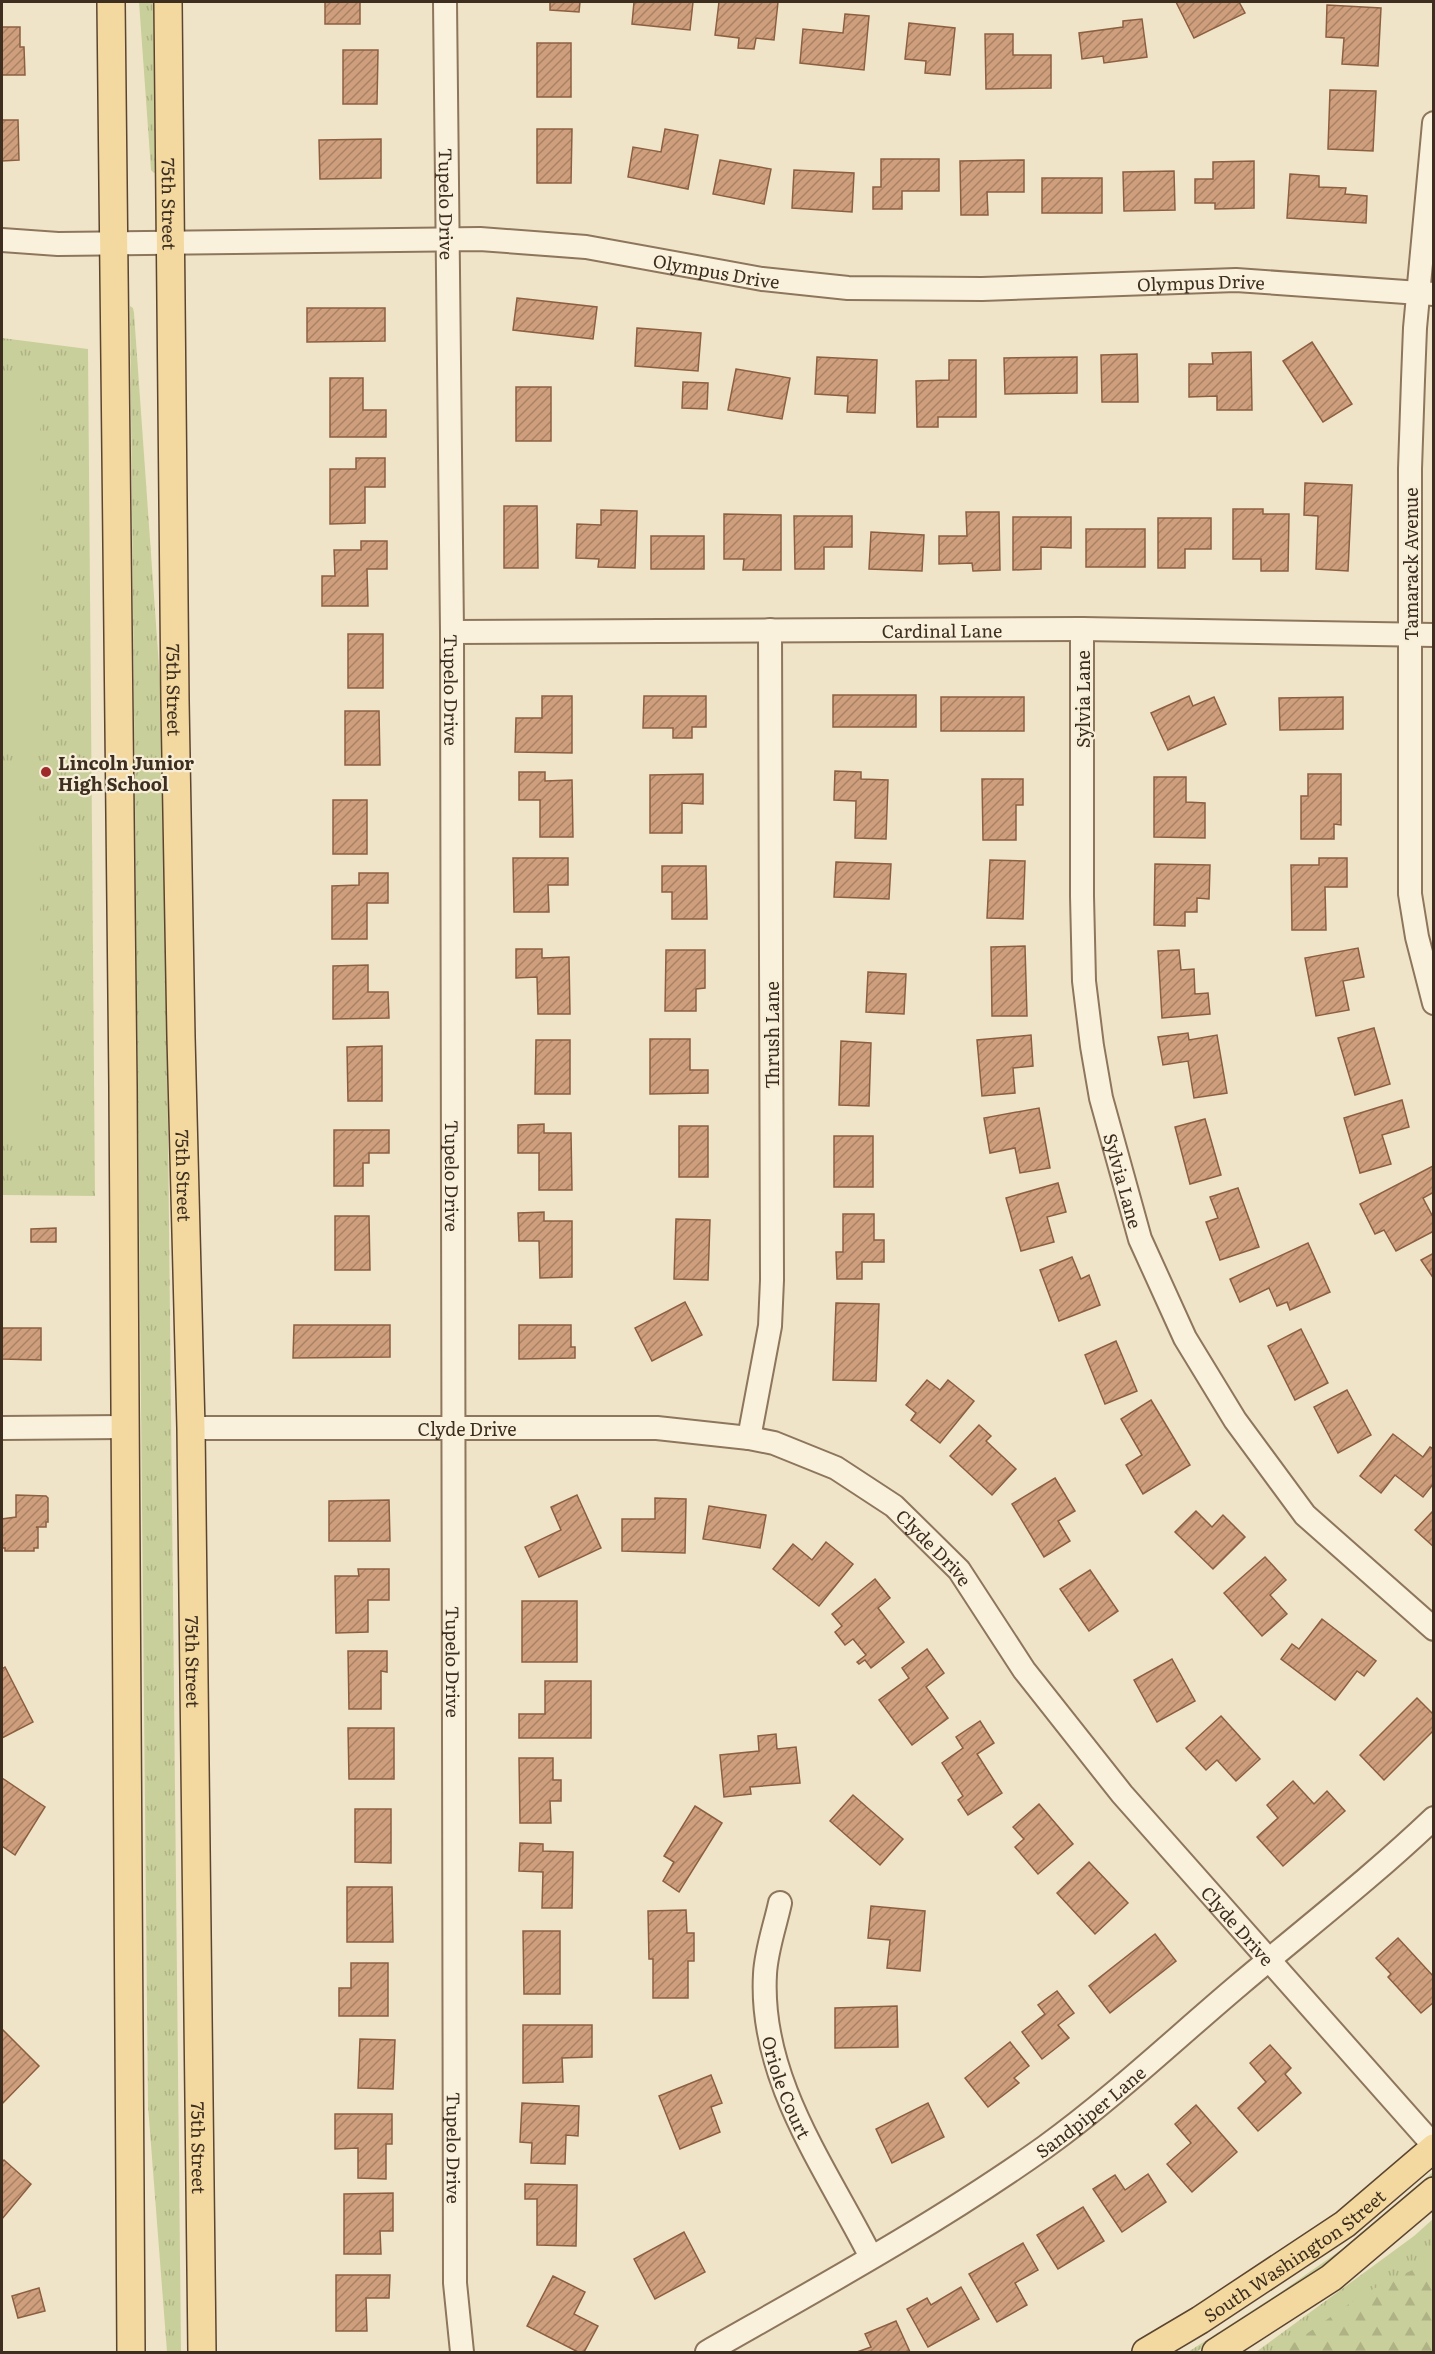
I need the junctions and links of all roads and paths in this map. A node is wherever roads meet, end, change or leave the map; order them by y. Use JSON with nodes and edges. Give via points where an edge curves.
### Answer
{"nodes":[{"id":1,"x":111,"y":2,"type":"edge"},
{"id":2,"x":168,"y":2,"type":"edge"},
{"id":3,"x":445,"y":2,"type":"edge"},
{"id":4,"x":1434,"y":123,"type":"edge"},
{"id":5,"x":448,"y":238,"type":"junction"},
{"id":6,"x":2,"y":240,"type":"edge"},
{"id":7,"x":112,"y":243,"type":"junction"},
{"id":8,"x":170,"y":243,"type":"junction"},
{"id":9,"x":1426,"y":293,"type":"edge"},
{"id":10,"x":1082,"y":629,"type":"junction"},
{"id":11,"x":770,"y":630,"type":"junction"},
{"id":12,"x":452,"y":632,"type":"junction"},
{"id":13,"x":1410,"y":635,"type":"junction"},
{"id":14,"x":1434,"y":635,"type":"edge"},
{"id":15,"x":1434,"y":1003,"type":"edge"},
{"id":16,"x":124,"y":1427,"type":"junction"},
{"id":17,"x":2,"y":1428,"type":"edge"},
{"id":18,"x":191,"y":1428,"type":"junction"},
{"id":19,"x":454,"y":1428,"type":"junction"},
{"id":20,"x":749,"y":1438,"type":"junction"},
{"id":21,"x":1434,"y":1629,"type":"edge"},
{"id":22,"x":1434,"y":1818,"type":"edge"},
{"id":23,"x":780,"y":1903,"type":"dead end"},
{"id":24,"x":1270,"y":1960,"type":"junction"},
{"id":25,"x":1434,"y":2147,"type":"edge"},
{"id":26,"x":1434,"y":2191,"type":"edge"},
{"id":27,"x":871,"y":2258,"type":"junction"},
{"id":28,"x":131,"y":2352,"type":"edge"},
{"id":29,"x":202,"y":2352,"type":"edge"},
{"id":30,"x":462,"y":2352,"type":"edge"},
{"id":31,"x":707,"y":2352,"type":"edge"},
{"id":32,"x":1146,"y":2352,"type":"edge"},
{"id":33,"x":1216,"y":2352,"type":"edge"}],
"edges":[{"from":1,"to":7,"type":"main road"},
{"from":2,"to":8,"type":"main road","name":"75th Street"},
{"from":3,"to":5,"type":"street","name":"Tupelo Drive"},
{"from":4,"to":9,"type":"street","name":"Tamarack Avenue"},
{"from":5,"to":8,"type":"street","name":"Olympus Drive"},
{"from":5,"to":9,"type":"street","name":"Olympus Drive","via":[[558,243],[762,279],[848,288],[982,289],[1236,280]]},
{"from":5,"to":12,"type":"street","name":"Tupelo Drive"},
{"from":6,"to":7,"type":"street","name":"Olympus Drive"},
{"from":7,"to":8,"type":"street","name":"Olympus Drive"},
{"from":7,"to":16,"type":"main road"},
{"from":8,"to":18,"type":"main road","name":"75th Street"},
{"from":9,"to":13,"type":"street","name":"Tamarack Avenue","via":[[1410,469]]},
{"from":10,"to":11,"type":"street","name":"Cardinal Lane"},
{"from":10,"to":13,"type":"street","name":"Cardinal Lane"},
{"from":10,"to":21,"type":"street","name":"Sylvia Lane","via":[[1084,981],[1101,1098],[1140,1239],[1185,1338],[1235,1420],[1291,1499]]},
{"from":11,"to":12,"type":"street","name":"Cardinal Lane"},
{"from":11,"to":20,"type":"street","name":"Thrush Lane","via":[[772,1280],[770,1326]]},
{"from":12,"to":19,"type":"street","name":"Tupelo Drive"},
{"from":13,"to":14,"type":"street","name":"Cardinal Lane"},
{"from":13,"to":15,"type":"street","name":"Tamarack Avenue","via":[[1410,894],[1416,937]]},
{"from":16,"to":17,"type":"street"},
{"from":16,"to":28,"type":"main road"},
{"from":18,"to":19,"type":"street","name":"Clyde Drive"},
{"from":18,"to":29,"type":"main road","name":"75th Street"},
{"from":19,"to":20,"type":"street","name":"Clyde Drive","via":[[657,1428]]},
{"from":19,"to":30,"type":"street","name":"Tupelo Drive","via":[[455,2283]]},
{"from":20,"to":24,"type":"street","name":"Clyde Drive","via":[[808,1455],[846,1474],[894,1506],[942,1551],[1024,1670],[1122,1794]]},
{"from":22,"to":24,"type":"street","name":"Sandpiper Lane","via":[[1374,1874]]},
{"from":23,"to":27,"type":"street","name":"Oriole Court","via":[[765,1972],[775,2059],[815,2157]]},
{"from":24,"to":25,"type":"street","name":"Clyde Drive"},
{"from":24,"to":27,"type":"street","name":"Sandpiper Lane","via":[[1105,2101],[1046,2146]]},
{"from":25,"to":32,"type":"main road","name":"South Washington Street","via":[[1345,2224]]},
{"from":26,"to":33,"type":"main road","name":"South Washington Street","via":[[1331,2278]]},
{"from":27,"to":31,"type":"street","name":"Sandpiper Lane"}]}
